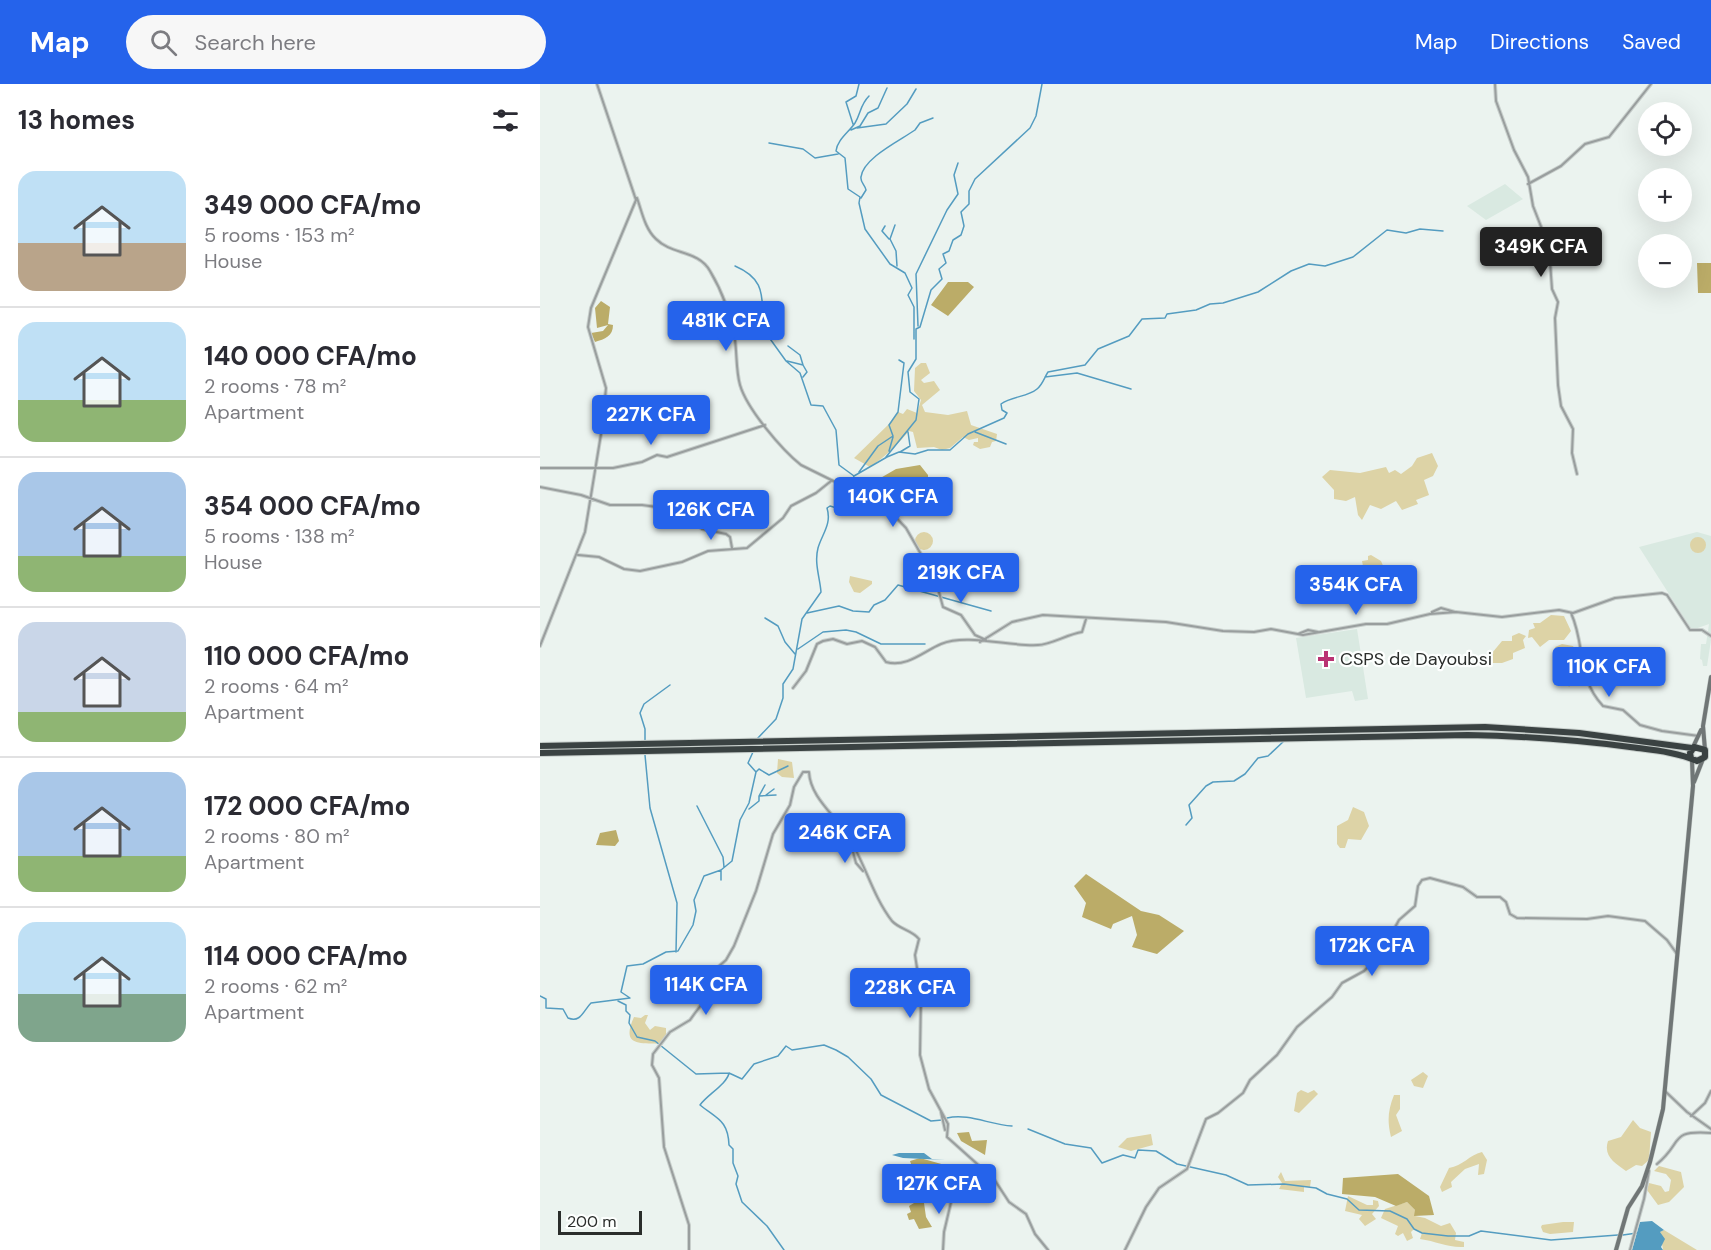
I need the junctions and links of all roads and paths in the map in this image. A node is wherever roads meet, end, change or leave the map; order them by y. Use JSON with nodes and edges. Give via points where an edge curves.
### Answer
{"nodes":[{"id":1,"x":597,"y":84,"type":"edge"},
{"id":2,"x":1495,"y":84,"type":"edge"},
{"id":3,"x":1651,"y":84,"type":"edge"},
{"id":4,"x":1528,"y":184,"type":"junction"},
{"id":5,"x":636,"y":195,"type":"junction"},
{"id":6,"x":765,"y":425,"type":"junction"},
{"id":7,"x":540,"y":468,"type":"edge"},
{"id":8,"x":595,"y":468,"type":"junction"},
{"id":9,"x":1577,"y":474,"type":"dead end"},
{"id":10,"x":831,"y":481,"type":"junction"},
{"id":11,"x":540,"y":487,"type":"edge"},
{"id":12,"x":591,"y":498,"type":"junction"},
{"id":13,"x":732,"y":548,"type":"junction"},
{"id":14,"x":577,"y":555,"type":"junction"},
{"id":15,"x":1571,"y":612,"type":"junction"},
{"id":16,"x":1086,"y":619,"type":"junction"},
{"id":17,"x":1711,"y":636,"type":"edge"},
{"id":18,"x":986,"y":639,"type":"junction"},
{"id":19,"x":980,"y":642,"type":"junction"},
{"id":20,"x":991,"y":643,"type":"junction"},
{"id":21,"x":540,"y":646,"type":"edge"},
{"id":22,"x":1711,"y":677,"type":"edge"},
{"id":23,"x":793,"y":688,"type":"dead end"},
{"id":24,"x":1703,"y":726,"type":"junction"},
{"id":25,"x":1699,"y":736,"type":"junction"},
{"id":26,"x":752,"y":745,"type":"junction"},
{"id":27,"x":540,"y":746,"type":"edge"},
{"id":28,"x":1692,"y":748,"type":"junction"},
{"id":29,"x":1708,"y":751,"type":"edge"},
{"id":30,"x":540,"y":753,"type":"edge"},
{"id":31,"x":1691,"y":758,"type":"junction"},
{"id":32,"x":1703,"y":759,"type":"junction"},
{"id":33,"x":1711,"y":760,"type":"edge"},
{"id":34,"x":1693,"y":786,"type":"junction"},
{"id":35,"x":1677,"y":954,"type":"junction"},
{"id":36,"x":1711,"y":1091,"type":"edge"},
{"id":37,"x":1666,"y":1092,"type":"junction"},
{"id":38,"x":1691,"y":1116,"type":"junction"},
{"id":39,"x":1711,"y":1131,"type":"edge"},
{"id":40,"x":1657,"y":1164,"type":"dead end"},
{"id":41,"x":1648,"y":1167,"type":"junction"},
{"id":42,"x":956,"y":1181,"type":"dead end"},
{"id":43,"x":689,"y":1250,"type":"edge"},
{"id":44,"x":943,"y":1250,"type":"edge"},
{"id":45,"x":1048,"y":1250,"type":"edge"},
{"id":46,"x":1125,"y":1250,"type":"edge"},
{"id":47,"x":1616,"y":1250,"type":"edge"},
{"id":48,"x":1630,"y":1250,"type":"edge"}],
"edges":[{"from":1,"to":5,"type":"street"},
{"from":2,"to":4,"type":"street","via":[[1496,101]]},
{"from":3,"to":4,"type":"street","via":[[1609,137],[1588,142],[1562,166]]},
{"from":4,"to":9,"type":"street","via":[[1551,255],[1552,289],[1558,302],[1558,385],[1561,406],[1573,429],[1572,453]]},
{"from":5,"to":6,"type":"street","via":[[654,238],[667,247],[695,256],[712,273],[731,322],[742,393]]},
{"from":5,"to":8,"type":"street","via":[[589,317],[606,395]]},
{"from":6,"to":8,"type":"street","via":[[667,457],[657,455],[628,465]]},
{"from":6,"to":10,"type":"street","via":[[795,460]]},
{"from":7,"to":8,"type":"street"},
{"from":8,"to":12,"type":"street"},
{"from":10,"to":13,"type":"street","via":[[791,506],[751,546]]},
{"from":10,"to":18,"type":"street","via":[[886,507],[899,519],[931,568],[943,607],[961,615],[975,635]]},
{"from":11,"to":12,"type":"street"},
{"from":12,"to":13,"type":"street","via":[[610,505],[679,510],[702,529],[726,534]]},
{"from":12,"to":14,"type":"street"},
{"from":13,"to":14,"type":"street","via":[[702,552],[682,562],[640,571],[624,569],[599,557]]},
{"from":14,"to":21,"type":"street"},
{"from":15,"to":16,"type":"street","via":[[1502,617],[1441,608],[1387,624],[1297,634],[1271,629],[1223,631],[1166,622]]},
{"from":15,"to":17,"type":"street","via":[[1615,598],[1662,593],[1690,630],[1702,630]]},
{"from":15,"to":25,"type":"street","via":[[1583,654],[1586,683],[1603,706],[1623,710],[1640,725]]},
{"from":16,"to":18,"type":"street","via":[[1043,615],[1012,622]]},
{"from":16,"to":20,"type":"street","via":[[1082,632],[1041,645]]},
{"from":18,"to":19,"type":"street"},
{"from":18,"to":20,"type":"street"},
{"from":19,"to":20,"type":"street"},
{"from":19,"to":23,"type":"street","via":[[942,643],[906,662],[890,663],[875,647],[862,641],[823,641],[817,644],[806,671]]},
{"from":22,"to":24,"type":"street"},
{"from":24,"to":25,"type":"street"},
{"from":24,"to":29,"type":"street"},
{"from":25,"to":28,"type":"street"},
{"from":26,"to":27,"type":"highway"},
{"from":26,"to":28,"type":"highway","via":[[761,741],[1485,727],[1579,733]]},
{"from":26,"to":30,"type":"highway"},
{"from":26,"to":31,"type":"highway","via":[[759,749],[1468,735],[1570,740]]},
{"from":28,"to":29,"type":"highway","via":[[1699,746]]},
{"from":28,"to":31,"type":"highway"},
{"from":29,"to":32,"type":"highway"},
{"from":31,"to":32,"type":"highway"},
{"from":31,"to":34,"type":"street"},
{"from":32,"to":33,"type":"highway"},
{"from":32,"to":34,"type":"street"},
{"from":34,"to":35,"type":"street"},
{"from":35,"to":37,"type":"street"},
{"from":35,"to":46,"type":"street","via":[[1668,940],[1645,921],[1608,916],[1517,918],[1500,897],[1477,897],[1463,887],[1430,878],[1422,880],[1414,906],[1399,920],[1380,955],[1297,1027],[1238,1098],[1206,1119],[1187,1169],[1159,1188]]},
{"from":36,"to":38,"type":"street"},
{"from":37,"to":38,"type":"street"},
{"from":37,"to":41,"type":"street"},
{"from":38,"to":39,"type":"street"},
{"from":39,"to":40,"type":"street","via":[[1683,1134]]},
{"from":41,"to":47,"type":"street"},
{"from":41,"to":48,"type":"street","via":[[1649,1180]]},
{"from":42,"to":44,"type":"street"},
{"from":43,"to":45,"type":"street","via":[[689,1225],[663,1147],[659,1078],[652,1065],[653,1054],[669,1032],[690,1020],[708,996],[710,974],[726,960],[734,946],[773,834],[803,772],[809,772],[810,785],[850,842],[856,864],[892,921],[919,939],[915,955],[921,994],[920,1055],[929,1089],[948,1124],[947,1138],[994,1179],[1009,1202],[1026,1214]]}]}
